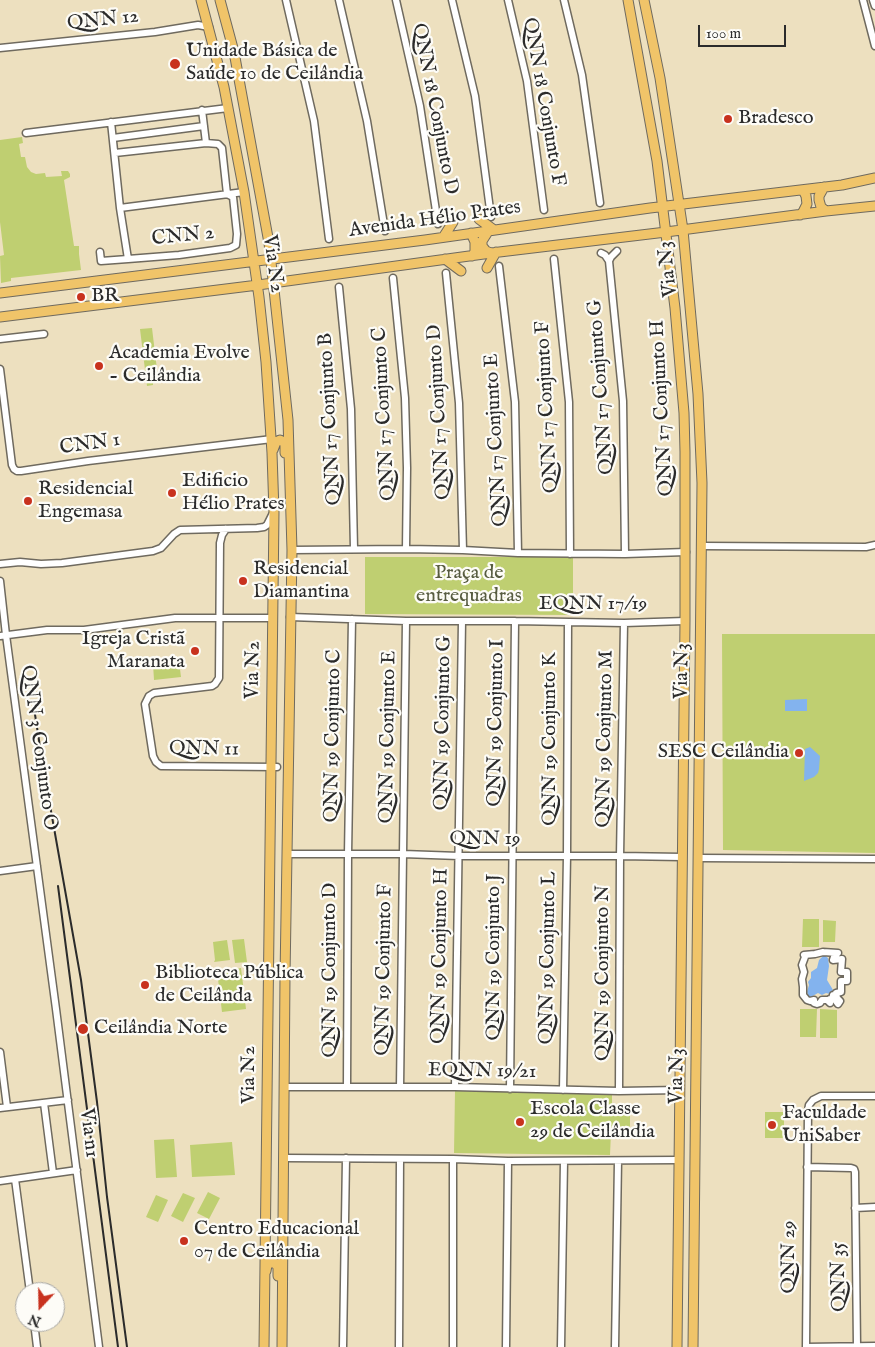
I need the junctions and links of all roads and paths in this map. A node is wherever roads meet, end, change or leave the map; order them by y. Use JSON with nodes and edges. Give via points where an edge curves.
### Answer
{"nodes":[{"id":1,"x":201,"y":0,"type":"edge"},
{"id":2,"x":220,"y":0,"type":"edge"},
{"id":3,"x":286,"y":0,"type":"edge"},
{"id":4,"x":339,"y":0,"type":"edge"},
{"id":5,"x":396,"y":0,"type":"edge"},
{"id":6,"x":452,"y":0,"type":"edge"},
{"id":7,"x":508,"y":0,"type":"edge"},
{"id":8,"x":564,"y":0,"type":"edge"},
{"id":9,"x":630,"y":0,"type":"edge"},
{"id":10,"x":644,"y":0,"type":"edge"},
{"id":11,"x":863,"y":0,"type":"edge"},
{"id":12,"x":873,"y":0,"type":"edge"},
{"id":13,"x":875,"y":6,"type":"edge"},
{"id":14,"x":646,"y":12,"type":"junction"},
{"id":15,"x":209,"y":28,"type":"junction"},
{"id":16,"x":635,"y":33,"type":"junction"},
{"id":17,"x":875,"y":46,"type":"edge"},
{"id":18,"x":0,"y":48,"type":"edge"},
{"id":19,"x":236,"y":65,"type":"junction"},
{"id":20,"x":224,"y":87,"type":"junction"},
{"id":21,"x":663,"y":97,"type":"junction"},
{"id":22,"x":228,"y":108,"type":"junction"},
{"id":23,"x":202,"y":110,"type":"junction"},
{"id":24,"x":111,"y":122,"type":"junction"},
{"id":25,"x":204,"y":126,"type":"junction"},
{"id":26,"x":26,"y":133,"type":"dead end"},
{"id":27,"x":250,"y":135,"type":"junction"},
{"id":28,"x":113,"y":138,"type":"junction"},
{"id":29,"x":206,"y":143,"type":"junction"},
{"id":30,"x":115,"y":153,"type":"junction"},
{"id":31,"x":875,"y":178,"type":"edge"},
{"id":32,"x":824,"y":187,"type":"junction"},
{"id":33,"x":803,"y":190,"type":"junction"},
{"id":34,"x":244,"y":192,"type":"junction"},
{"id":35,"x":227,"y":194,"type":"junction"},
{"id":36,"x":600,"y":203,"type":"dead end"},
{"id":37,"x":680,"y":205,"type":"junction"},
{"id":38,"x":875,"y":206,"type":"edge"},
{"id":39,"x":663,"y":207,"type":"junction"},
{"id":40,"x":120,"y":208,"type":"junction"},
{"id":41,"x":544,"y":210,"type":"dead end"},
{"id":42,"x":826,"y":211,"type":"junction"},
{"id":43,"x":800,"y":215,"type":"junction"},
{"id":44,"x":491,"y":217,"type":"dead end"},
{"id":45,"x":479,"y":219,"type":"dead end"},
{"id":46,"x":454,"y":222,"type":"dead end"},
{"id":47,"x":438,"y":224,"type":"dead end"},
{"id":48,"x":492,"y":230,"type":"junction"},
{"id":49,"x":683,"y":230,"type":"junction"},
{"id":50,"x":385,"y":231,"type":"dead end"},
{"id":51,"x":666,"y":232,"type":"junction"},
{"id":52,"x":471,"y":233,"type":"junction"},
{"id":53,"x":444,"y":236,"type":"junction"},
{"id":54,"x":329,"y":238,"type":"dead end"},
{"id":55,"x":617,"y":251,"type":"dead end"},
{"id":56,"x":100,"y":252,"type":"dead end"},
{"id":57,"x":494,"y":253,"type":"junction"},
{"id":58,"x":601,"y":253,"type":"dead end"},
{"id":59,"x":472,"y":256,"type":"junction"},
{"id":60,"x":272,"y":258,"type":"junction"},
{"id":61,"x":128,"y":259,"type":"junction"},
{"id":62,"x":445,"y":259,"type":"junction"},
{"id":63,"x":554,"y":259,"type":"dead end"},
{"id":64,"x":253,"y":261,"type":"junction"},
{"id":65,"x":609,"y":261,"type":"junction"},
{"id":66,"x":499,"y":266,"type":"dead end"},
{"id":67,"x":487,"y":268,"type":"dead end"},
{"id":68,"x":461,"y":270,"type":"dead end"},
{"id":69,"x":446,"y":272,"type":"dead end"},
{"id":70,"x":393,"y":278,"type":"dead end"},
{"id":71,"x":274,"y":282,"type":"junction"},
{"id":72,"x":258,"y":285,"type":"junction"},
{"id":73,"x":340,"y":287,"type":"dead end"},
{"id":74,"x":0,"y":293,"type":"edge"},
{"id":75,"x":675,"y":308,"type":"junction"},
{"id":76,"x":0,"y":317,"type":"edge"},
{"id":77,"x":44,"y":334,"type":"dead end"},
{"id":78,"x":0,"y":339,"type":"edge"},
{"id":79,"x":266,"y":362,"type":"junction"},
{"id":80,"x":0,"y":369,"type":"edge"},
{"id":81,"x":698,"y":394,"type":"junction"},
{"id":82,"x":684,"y":413,"type":"junction"},
{"id":83,"x":288,"y":420,"type":"junction"},
{"id":84,"x":272,"y":439,"type":"junction"},
{"id":85,"x":272,"y":453,"type":"junction"},
{"id":86,"x":702,"y":483,"type":"junction"},
{"id":87,"x":274,"y":512,"type":"junction"},
{"id":88,"x":291,"y":516,"type":"junction"},
{"id":89,"x":226,"y":529,"type":"junction"},
{"id":90,"x":875,"y":545,"type":"edge"},
{"id":91,"x":702,"y":546,"type":"junction"},
{"id":92,"x":866,"y":546,"type":"junction"},
{"id":93,"x":354,"y":549,"type":"junction"},
{"id":94,"x":406,"y":549,"type":"junction"},
{"id":95,"x":875,"y":549,"type":"edge"},
{"id":96,"x":292,"y":550,"type":"junction"},
{"id":97,"x":463,"y":550,"type":"junction"},
{"id":98,"x":686,"y":552,"type":"junction"},
{"id":99,"x":518,"y":553,"type":"junction"},
{"id":100,"x":570,"y":554,"type":"junction"},
{"id":101,"x":626,"y":554,"type":"junction"},
{"id":102,"x":0,"y":564,"type":"edge"},
{"id":103,"x":0,"y":581,"type":"edge"},
{"id":104,"x":686,"y":604,"type":"junction"},
{"id":105,"x":220,"y":618,"type":"junction"},
{"id":106,"x":272,"y":618,"type":"junction"},
{"id":107,"x":290,"y":618,"type":"junction"},
{"id":108,"x":352,"y":620,"type":"junction"},
{"id":109,"x":515,"y":620,"type":"junction"},
{"id":110,"x":406,"y":621,"type":"junction"},
{"id":111,"x":462,"y":621,"type":"junction"},
{"id":112,"x":685,"y":621,"type":"junction"},
{"id":113,"x":568,"y":622,"type":"junction"},
{"id":114,"x":624,"y":623,"type":"junction"},
{"id":115,"x":3,"y":636,"type":"edge"},
{"id":116,"x":700,"y":712,"type":"junction"},
{"id":117,"x":684,"y":732,"type":"junction"},
{"id":118,"x":288,"y":757,"type":"junction"},
{"id":119,"x":274,"y":767,"type":"junction"},
{"id":120,"x":270,"y":788,"type":"junction"},
{"id":121,"x":699,"y":842,"type":"junction"},
{"id":122,"x":287,"y":852,"type":"junction"},
{"id":123,"x":348,"y":854,"type":"junction"},
{"id":124,"x":403,"y":854,"type":"junction"},
{"id":125,"x":458,"y":856,"type":"junction"},
{"id":126,"x":512,"y":856,"type":"junction"},
{"id":127,"x":567,"y":856,"type":"junction"},
{"id":128,"x":620,"y":856,"type":"junction"},
{"id":129,"x":682,"y":857,"type":"junction"},
{"id":130,"x":699,"y":858,"type":"junction"},
{"id":131,"x":875,"y":859,"type":"edge"},
{"id":132,"x":37,"y":866,"type":"junction"},
{"id":133,"x":0,"y":872,"type":"edge"},
{"id":134,"x":270,"y":913,"type":"junction"},
{"id":135,"x":682,"y":925,"type":"junction"},
{"id":136,"x":286,"y":976,"type":"junction"},
{"id":137,"x":846,"y":982,"type":"joint"},
{"id":138,"x":697,"y":984,"type":"junction"},
{"id":139,"x":681,"y":1004,"type":"junction"},
{"id":140,"x":268,"y":1012,"type":"junction"},
{"id":141,"x":0,"y":1052,"type":"edge"},
{"id":142,"x":696,"y":1069,"type":"junction"},
{"id":143,"x":285,"y":1076,"type":"junction"},
{"id":144,"x":284,"y":1086,"type":"junction"},
{"id":145,"x":346,"y":1086,"type":"junction"},
{"id":146,"x":400,"y":1087,"type":"junction"},
{"id":147,"x":455,"y":1087,"type":"junction"},
{"id":148,"x":510,"y":1088,"type":"junction"},
{"id":149,"x":563,"y":1090,"type":"junction"},
{"id":150,"x":680,"y":1090,"type":"junction"},
{"id":151,"x":619,"y":1091,"type":"junction"},
{"id":152,"x":875,"y":1096,"type":"edge"},
{"id":153,"x":68,"y":1100,"type":"junction"},
{"id":154,"x":44,"y":1103,"type":"junction"},
{"id":155,"x":8,"y":1107,"type":"junction"},
{"id":156,"x":0,"y":1108,"type":"edge"},
{"id":157,"x":284,"y":1158,"type":"junction"},
{"id":158,"x":346,"y":1158,"type":"junction"},
{"id":159,"x":400,"y":1159,"type":"junction"},
{"id":160,"x":453,"y":1159,"type":"junction"},
{"id":161,"x":508,"y":1161,"type":"junction"},
{"id":162,"x":564,"y":1161,"type":"junction"},
{"id":163,"x":618,"y":1161,"type":"junction"},
{"id":164,"x":679,"y":1164,"type":"junction"},
{"id":165,"x":807,"y":1167,"type":"junction"},
{"id":166,"x":77,"y":1170,"type":"junction"},
{"id":167,"x":53,"y":1173,"type":"junction"},
{"id":168,"x":15,"y":1179,"type":"junction"},
{"id":169,"x":0,"y":1181,"type":"edge"},
{"id":170,"x":267,"y":1184,"type":"junction"},
{"id":171,"x":855,"y":1208,"type":"junction"},
{"id":172,"x":875,"y":1208,"type":"edge"},
{"id":173,"x":283,"y":1244,"type":"junction"},
{"id":174,"x":694,"y":1271,"type":"junction"},
{"id":175,"x":265,"y":1278,"type":"junction"},
{"id":176,"x":29,"y":1282,"type":"edge"},
{"id":177,"x":677,"y":1291,"type":"junction"},
{"id":178,"x":35,"y":1332,"type":"edge"},
{"id":179,"x":282,"y":1344,"type":"edge"},
{"id":180,"x":857,"y":1346,"type":"edge"},
{"id":181,"x":875,"y":1346,"type":"edge"},
{"id":182,"x":37,"y":1347,"type":"edge"},
{"id":183,"x":99,"y":1347,"type":"edge"},
{"id":184,"x":264,"y":1347,"type":"edge"},
{"id":185,"x":343,"y":1347,"type":"edge"},
{"id":186,"x":399,"y":1347,"type":"edge"},
{"id":187,"x":452,"y":1347,"type":"edge"},
{"id":188,"x":506,"y":1347,"type":"edge"},
{"id":189,"x":560,"y":1347,"type":"edge"},
{"id":190,"x":615,"y":1347,"type":"edge"},
{"id":191,"x":677,"y":1347,"type":"edge"},
{"id":192,"x":692,"y":1347,"type":"edge"},
{"id":193,"x":806,"y":1347,"type":"edge"}],
"edges":[{"from":1,"to":15,"type":"main road","name":"Via N2"},
{"from":2,"to":19,"type":"main road","name":"Via N2"},
{"from":3,"to":54,"type":"street","via":[[314,121]]},
{"from":4,"to":50,"type":"street","via":[[367,120]]},
{"from":5,"to":47,"type":"street","name":"QNN 18 Conjunto D","via":[[420,106]]},
{"from":6,"to":44,"type":"street","via":[[475,96]]},
{"from":7,"to":41,"type":"street","name":"QNN 18 Conjunto F","via":[[527,81]]},
{"from":8,"to":36,"type":"street","via":[[582,75]]},
{"from":9,"to":14,"type":"main road","via":[[636,16],[642,17]]},
{"from":9,"to":16,"type":"main road","name":"Via N3"},
{"from":10,"to":14,"type":"main road","name":"Via N3"},
{"from":11,"to":17,"type":"street"},
{"from":12,"to":13,"type":"street"},
{"from":14,"to":21,"type":"main road","name":"Via N3"},
{"from":15,"to":18,"type":"street","name":"QNN 12","via":[[198,25]]},
{"from":15,"to":19,"type":"main road","via":[[223,68],[232,70]]},
{"from":15,"to":20,"type":"main road","name":"Via N2"},
{"from":16,"to":21,"type":"main road","via":[[638,27],[646,30],[653,69]]},
{"from":16,"to":39,"type":"main road","name":"Via N3"},
{"from":19,"to":27,"type":"main road","name":"Via N2"},
{"from":20,"to":22,"type":"main road","name":"Via N2"},
{"from":20,"to":27,"type":"main road","via":[[230,81],[236,84]]},
{"from":21,"to":37,"type":"main road","name":"Via N3"},
{"from":22,"to":23,"type":"street"},
{"from":22,"to":34,"type":"main road","name":"Via N2"},
{"from":23,"to":24,"type":"street"},
{"from":23,"to":25,"type":"street"},
{"from":24,"to":26,"type":"street"},
{"from":24,"to":28,"type":"street","name":"CNN 2"},
{"from":25,"to":28,"type":"street"},
{"from":25,"to":29,"type":"street"},
{"from":27,"to":60,"type":"main road","name":"Via N2"},
{"from":28,"to":30,"type":"street","name":"CNN 2"},
{"from":29,"to":30,"type":"street"},
{"from":29,"to":35,"type":"street","name":"CNN 2","via":[[218,144],[222,148]]},
{"from":30,"to":40,"type":"street","name":"CNN 2"},
{"from":31,"to":32,"type":"main road","name":"Avenida Hélio Prates"},
{"from":32,"to":33,"type":"main road","name":"Avenida Hélio Prates"},
{"from":32,"to":42,"type":"main road","via":[[819,200],[820,207]]},
{"from":33,"to":37,"type":"main road","name":"Avenida Hélio Prates"},
{"from":33,"to":43,"type":"main road","via":[[807,204]]},
{"from":34,"to":35,"type":"street","name":"CNN 2"},
{"from":34,"to":64,"type":"main road","name":"Via N2"},
{"from":35,"to":40,"type":"street","name":"CNN 2"},
{"from":35,"to":61,"type":"street","name":"CNN 2","via":[[233,197],[237,234],[234,247]]},
{"from":37,"to":39,"type":"main road","name":"Avenida Hélio Prates"},
{"from":37,"to":49,"type":"main road","name":"Via N3"},
{"from":38,"to":42,"type":"main road","name":"Avenida Hélio Prates"},
{"from":39,"to":48,"type":"main road","name":"Avenida Hélio Prates"},
{"from":39,"to":51,"type":"main road","name":"Via N3"},
{"from":40,"to":61,"type":"street","name":"CNN 2"},
{"from":42,"to":43,"type":"main road","name":"Avenida Hélio Prates"},
{"from":43,"to":49,"type":"main road","name":"Avenida Hélio Prates"},
{"from":45,"to":48,"type":"main road"},
{"from":46,"to":53,"type":"main road"},
{"from":48,"to":52,"type":"main road","name":"Avenida Hélio Prates"},
{"from":48,"to":57,"type":"main road","via":[[482,241],[482,246]]},
{"from":49,"to":51,"type":"main road","name":"Avenida Hélio Prates"},
{"from":49,"to":81,"type":"main road","name":"Via N3"},
{"from":51,"to":57,"type":"main road","name":"Avenida Hélio Prates"},
{"from":51,"to":75,"type":"main road","name":"QNN 17 Conjunto H"},
{"from":52,"to":53,"type":"main road","name":"Avenida Hélio Prates"},
{"from":52,"to":59,"type":"main road","via":[[476,242]]},
{"from":53,"to":60,"type":"main road","name":"Avenida Hélio Prates"},
{"from":55,"to":65,"type":"street"},
{"from":56,"to":61,"type":"street","via":[[101,261]]},
{"from":57,"to":59,"type":"main road","name":"Avenida Hélio Prates"},
{"from":57,"to":67,"type":"main road"},
{"from":58,"to":65,"type":"street"},
{"from":59,"to":62,"type":"main road","name":"Avenida Hélio Prates"},
{"from":60,"to":64,"type":"main road","name":"Avenida Hélio Prates"},
{"from":60,"to":71,"type":"main road","name":"Via N2"},
{"from":62,"to":68,"type":"main road"},
{"from":62,"to":71,"type":"main road","name":"Avenida Hélio Prates"},
{"from":63,"to":100,"type":"street","name":"QNN 17 Conjunto F","via":[[569,402]]},
{"from":64,"to":72,"type":"main road","name":"Via N2"},
{"from":64,"to":74,"type":"main road","name":"Avenida Hélio Prates"},
{"from":65,"to":101,"type":"street","name":"QNN 17 Conjunto G","via":[[623,401]]},
{"from":66,"to":99,"type":"street","name":"QNN 17 Conjunto E","via":[[515,402]]},
{"from":69,"to":97,"type":"street","name":"QNN 17 Conjunto D","via":[[459,403]]},
{"from":70,"to":94,"type":"street","name":"QNN 17 Conjunto C","via":[[405,398]]},
{"from":71,"to":72,"type":"main road","name":"Avenida Hélio Prates"},
{"from":71,"to":83,"type":"main road","name":"Via N2"},
{"from":72,"to":76,"type":"main road","name":"Avenida Hélio Prates"},
{"from":72,"to":79,"type":"main road","name":"Via N2"},
{"from":73,"to":93,"type":"street","name":"QNN 17 Conjunto B","via":[[351,408]]},
{"from":75,"to":81,"type":"main road","via":[[684,351],[687,394],[692,399]]},
{"from":75,"to":82,"type":"main road","name":"QNN 17 Conjunto H"},
{"from":77,"to":78,"type":"street"},
{"from":79,"to":83,"type":"main road","via":[[272,385],[275,429],[279,434],[284,432]]},
{"from":79,"to":84,"type":"main road","name":"Via N2"},
{"from":80,"to":84,"type":"street","name":"CNN 1","via":[[12,464],[17,471]]},
{"from":81,"to":86,"type":"main road","name":"Via N3"},
{"from":82,"to":86,"type":"main road","via":[[690,407],[695,411]]},
{"from":82,"to":98,"type":"main road","name":"QNN 17 Conjunto H"},
{"from":83,"to":88,"type":"main road","name":"Via N2"},
{"from":84,"to":85,"type":"main road","name":"Via N2"},
{"from":85,"to":87,"type":"main road","name":"Via N2"},
{"from":85,"to":88,"type":"main road","via":[[276,442],[284,442]]},
{"from":86,"to":91,"type":"main road","name":"Via N3"},
{"from":87,"to":89,"type":"street","via":[[264,527]]},
{"from":87,"to":106,"type":"main road","name":"Via N2"},
{"from":88,"to":96,"type":"main road","name":"Via N2"},
{"from":89,"to":102,"type":"street","via":[[180,530],[161,548],[153,551],[62,563]]},
{"from":89,"to":105,"type":"street","via":[[220,540]]},
{"from":90,"to":92,"type":"street"},
{"from":91,"to":92,"type":"street"},
{"from":91,"to":116,"type":"main road","name":"Via N3"},
{"from":92,"to":95,"type":"street"},
{"from":93,"to":94,"type":"street"},
{"from":93,"to":96,"type":"street"},
{"from":94,"to":97,"type":"street"},
{"from":96,"to":107,"type":"main road"},
{"from":97,"to":99,"type":"street"},
{"from":98,"to":101,"type":"street"},
{"from":98,"to":104,"type":"main road","name":"Via N3"},
{"from":99,"to":100,"type":"street"},
{"from":100,"to":101,"type":"street"},
{"from":103,"to":115,"type":"street"},
{"from":104,"to":112,"type":"main road","name":"Via N3"},
{"from":104,"to":116,"type":"main road","via":[[690,628],[688,714],[695,718]]},
{"from":105,"to":106,"type":"street"},
{"from":105,"to":115,"type":"street","via":[[174,618]]},
{"from":105,"to":119,"type":"street","name":"QNN 11","via":[[220,675],[215,684],[154,693],[147,699],[145,704],[153,756],[161,766]]},
{"from":106,"to":119,"type":"main road","name":"Via N2","via":[[272,684],[276,722]]},
{"from":107,"to":108,"type":"street","name":"EQNN 17/19"},
{"from":107,"to":118,"type":"main road"},
{"from":108,"to":110,"type":"street","name":"EQNN 17/19"},
{"from":108,"to":123,"type":"street","name":"QNN 19 Conjunto C"},
{"from":109,"to":111,"type":"street","name":"EQNN 17/19"},
{"from":109,"to":113,"type":"street","name":"EQNN 17/19"},
{"from":109,"to":126,"type":"street","name":"QNN 19 Conjunto I"},
{"from":110,"to":111,"type":"street","name":"EQNN 17/19"},
{"from":110,"to":124,"type":"street","name":"QNN 19 Conjunto E"},
{"from":111,"to":125,"type":"street","name":"QNN 19 Conjunto G"},
{"from":112,"to":114,"type":"street","name":"EQNN 17/19"},
{"from":112,"to":117,"type":"main road","name":"Via N3"},
{"from":113,"to":114,"type":"street","name":"EQNN 17/19"},
{"from":113,"to":127,"type":"street","name":"QNN 19 Conjunto K"},
{"from":114,"to":128,"type":"street","name":"QNN 19 Conjunto M"},
{"from":115,"to":132,"type":"street","name":"QNN 3 Conjunto O"},
{"from":116,"to":121,"type":"main road","name":"Via N3"},
{"from":117,"to":121,"type":"main road","via":[[691,727],[696,732],[694,819]]},
{"from":117,"to":129,"type":"main road","name":"Via N3"},
{"from":118,"to":119,"type":"main road","via":[[285,767]]},
{"from":118,"to":122,"type":"main road"},
{"from":119,"to":120,"type":"main road","name":"Via N2"},
{"from":120,"to":122,"type":"main road","via":[[273,779],[284,780],[283,825]]},
{"from":120,"to":134,"type":"main road","name":"Via N2"},
{"from":121,"to":130,"type":"main road","name":"Via N3"},
{"from":122,"to":123,"type":"street","name":"QNN 19"},
{"from":122,"to":136,"type":"main road"},
{"from":123,"to":124,"type":"street","name":"QNN 19"},
{"from":123,"to":145,"type":"street","name":"QNN 19 Conjunto D"},
{"from":124,"to":125,"type":"street","name":"QNN 19"},
{"from":124,"to":146,"type":"street","name":"QNN 19 Conjunto F"},
{"from":125,"to":126,"type":"street","name":"QNN 19"},
{"from":125,"to":147,"type":"street","name":"QNN 19 Conjunto H"},
{"from":126,"to":127,"type":"street","name":"QNN 19"},
{"from":126,"to":148,"type":"street","name":"QNN 19 Conjunto J"},
{"from":127,"to":128,"type":"street","name":"QNN 19"},
{"from":127,"to":149,"type":"street","name":"QNN 19 Conjunto L"},
{"from":128,"to":129,"type":"street","name":"QNN 19"},
{"from":128,"to":151,"type":"street","name":"QNN 19 Conjunto N"},
{"from":129,"to":135,"type":"main road","name":"Via N3"},
{"from":130,"to":131,"type":"street"},
{"from":130,"to":138,"type":"main road","name":"Via N3"},
{"from":132,"to":133,"type":"street"},
{"from":132,"to":153,"type":"street","name":"QNN 3 Conjunto O"},
{"from":134,"to":136,"type":"main road","via":[[272,985],[282,987]]},
{"from":134,"to":140,"type":"main road","name":"Via N2"},
{"from":135,"to":138,"type":"main road","via":[[686,944],[684,984],[690,990]]},
{"from":135,"to":139,"type":"main road","name":"Via N3"},
{"from":136,"to":143,"type":"main road"},
{"from":137,"to":137,"type":"street","via":[[847,972],[841,972],[842,960],[833,960],[838,953],[804,955],[802,992],[807,1000],[814,1000],[817,1004],[822,1000],[830,1003],[833,995],[838,1004],[840,1001],[836,993],[841,992],[841,981]]},
{"from":138,"to":142,"type":"main road","name":"Via N3"},
{"from":139,"to":142,"type":"main road","via":[[686,998],[692,1002]]},
{"from":139,"to":150,"type":"main road","name":"Via N3"},
{"from":140,"to":143,"type":"main road","via":[[271,997],[279,996]]},
{"from":140,"to":170,"type":"main road","name":"Via N2"},
{"from":141,"to":155,"type":"street"},
{"from":142,"to":174,"type":"main road","name":"Via N3"},
{"from":143,"to":144,"type":"main road","name":"Via N2"},
{"from":144,"to":145,"type":"street","name":"EQNN 19/21"},
{"from":144,"to":157,"type":"main road","name":"Via N2"},
{"from":145,"to":146,"type":"street","name":"EQNN 19/21"},
{"from":146,"to":147,"type":"street","name":"EQNN 19/21"},
{"from":147,"to":148,"type":"street","name":"EQNN 19/21"},
{"from":148,"to":149,"type":"street","name":"EQNN 19/21"},
{"from":149,"to":151,"type":"street","name":"EQNN 19/21"},
{"from":150,"to":151,"type":"street","name":"EQNN 19/21"},
{"from":150,"to":164,"type":"main road","name":"Via N3"},
{"from":152,"to":165,"type":"street","via":[[821,1096],[813,1100],[808,1111]]},
{"from":153,"to":154,"type":"street"},
{"from":153,"to":166,"type":"street","name":"Via n1"},
{"from":154,"to":155,"type":"street"},
{"from":154,"to":167,"type":"street"},
{"from":155,"to":156,"type":"street"},
{"from":157,"to":158,"type":"street"},
{"from":157,"to":173,"type":"main road","name":"Via N2"},
{"from":158,"to":159,"type":"street"},
{"from":158,"to":185,"type":"street"},
{"from":159,"to":160,"type":"street"},
{"from":159,"to":186,"type":"street"},
{"from":160,"to":161,"type":"street"},
{"from":160,"to":187,"type":"street"},
{"from":161,"to":162,"type":"street"},
{"from":161,"to":188,"type":"street"},
{"from":162,"to":163,"type":"street"},
{"from":162,"to":189,"type":"street"},
{"from":163,"to":164,"type":"street"},
{"from":163,"to":190,"type":"street"},
{"from":164,"to":174,"type":"main road","via":[[683,1186],[682,1272],[688,1277]]},
{"from":164,"to":177,"type":"main road"},
{"from":165,"to":171,"type":"street","name":"QNN 35","via":[[854,1169]]},
{"from":165,"to":193,"type":"street","name":"QNN 29"},
{"from":166,"to":167,"type":"street"},
{"from":166,"to":183,"type":"street","name":"Via n1"},
{"from":167,"to":168,"type":"street"},
{"from":168,"to":169,"type":"street"},
{"from":168,"to":176,"type":"street"},
{"from":170,"to":173,"type":"main road","via":[[269,1251],[280,1255]]},
{"from":170,"to":175,"type":"main road","name":"Via N2"},
{"from":171,"to":172,"type":"street"},
{"from":171,"to":180,"type":"street","name":"QNN 35"},
{"from":173,"to":179,"type":"main road","name":"Via N2"},
{"from":174,"to":192,"type":"main road","name":"Via N3"},
{"from":175,"to":179,"type":"main road","via":[[269,1263],[277,1264]]},
{"from":175,"to":184,"type":"main road","name":"Via N2"},
{"from":177,"to":191,"type":"main road"},
{"from":177,"to":192,"type":"main road","via":[[682,1286],[689,1290],[688,1329]]},
{"from":178,"to":182,"type":"street"},
{"from":180,"to":181,"type":"street"},
{"from":180,"to":193,"type":"street"}]}
